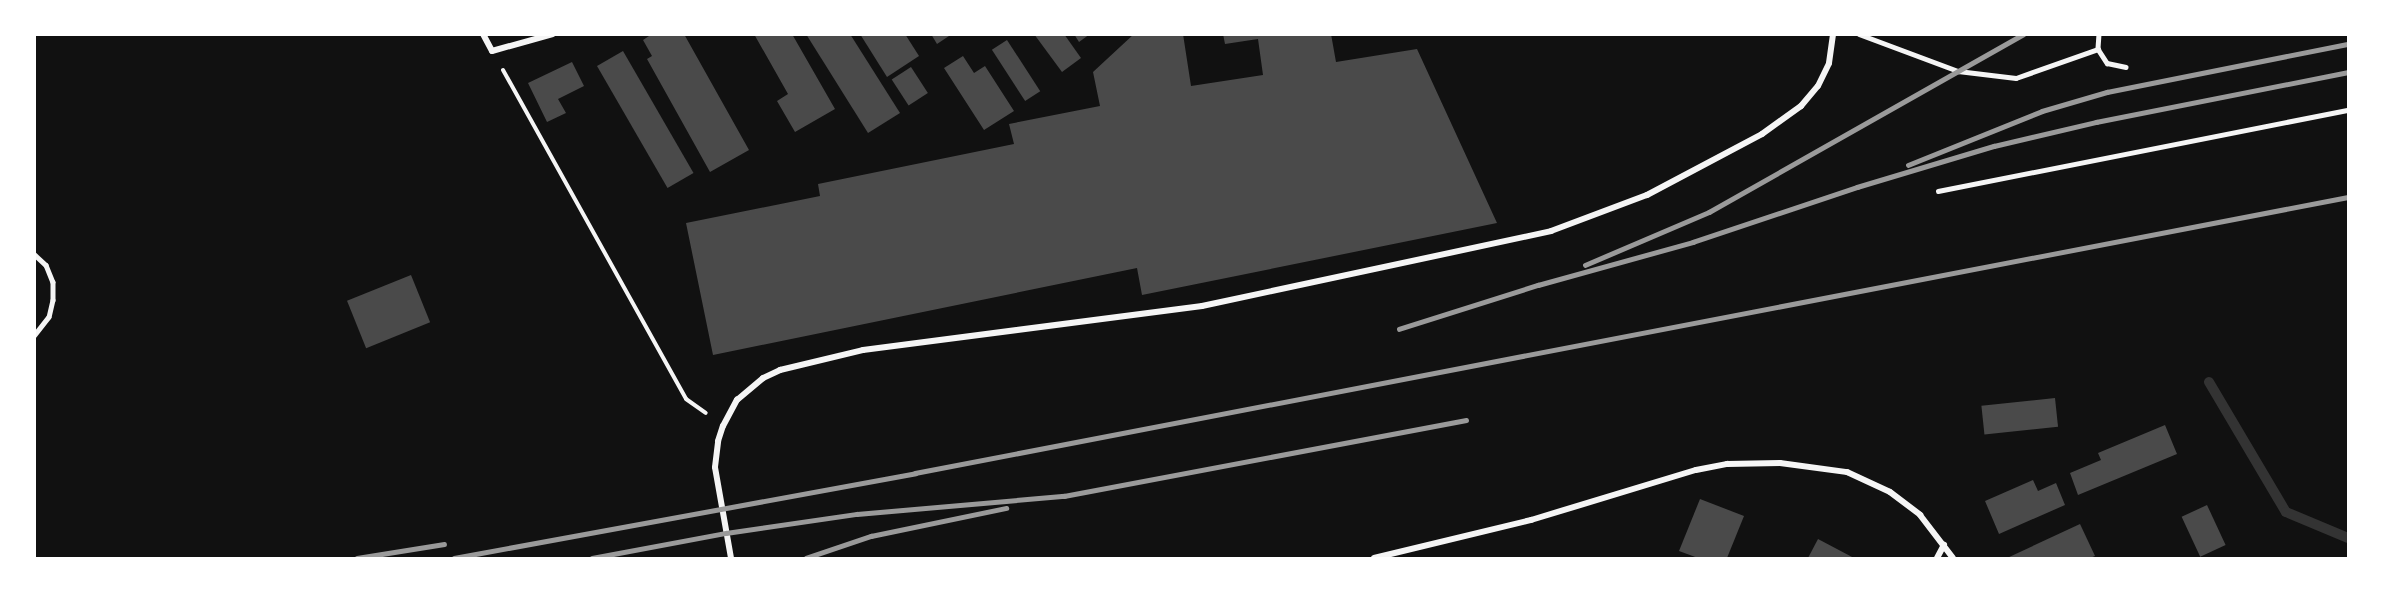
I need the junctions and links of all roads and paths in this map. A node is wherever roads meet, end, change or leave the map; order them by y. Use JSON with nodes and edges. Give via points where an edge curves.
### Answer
{"nodes":[{"id":1,"x":483,"y":34,"type":"edge"},
{"id":2,"x":553,"y":34,"type":"edge"},
{"id":3,"x":1833,"y":34,"type":"edge"},
{"id":4,"x":1860,"y":34,"type":"edge"},
{"id":5,"x":2099,"y":34,"type":"edge"},
{"id":6,"x":2098,"y":49,"type":"junction"},
{"id":7,"x":492,"y":51,"type":"junction"},
{"id":8,"x":2126,"y":67,"type":"dead end"},
{"id":9,"x":2349,"y":110,"type":"edge"},
{"id":10,"x":1938,"y":191,"type":"dead end"},
{"id":11,"x":34,"y":254,"type":"edge"},
{"id":12,"x":34,"y":336,"type":"edge"},
{"id":13,"x":723,"y":426,"type":"junction"},
{"id":14,"x":1944,"y":545,"type":"junction"},
{"id":15,"x":731,"y":558,"type":"edge"},
{"id":16,"x":1374,"y":558,"type":"edge"},
{"id":17,"x":1937,"y":558,"type":"edge"},
{"id":18,"x":1953,"y":558,"type":"edge"}],
"edges":[{"from":1,"to":7,"type":"street"},
{"from":2,"to":7,"type":"street"},
{"from":3,"to":13,"type":"street","via":[[1829,63],[1818,86],[1801,106],[1762,134],[1647,195],[1551,231],[1202,306],[863,350],[804,363],[780,370],[750,387],[737,400]]},
{"from":4,"to":6,"type":"lane","via":[[1958,71],[2016,78]]},
{"from":5,"to":6,"type":"lane"},
{"from":6,"to":8,"type":"lane","via":[[2108,63]]},
{"from":7,"to":13,"type":"path","via":[[686,399]]},
{"from":9,"to":10,"type":"lane"},
{"from":11,"to":12,"type":"lane","via":[[46,266],[53,300],[49,317]]},
{"from":13,"to":15,"type":"street","via":[[715,467]]},
{"from":14,"to":16,"type":"street","via":[[1920,515],[1890,492],[1847,472],[1780,463],[1727,464],[1531,520]]},
{"from":14,"to":17,"type":"street"},
{"from":14,"to":18,"type":"street"}]}
